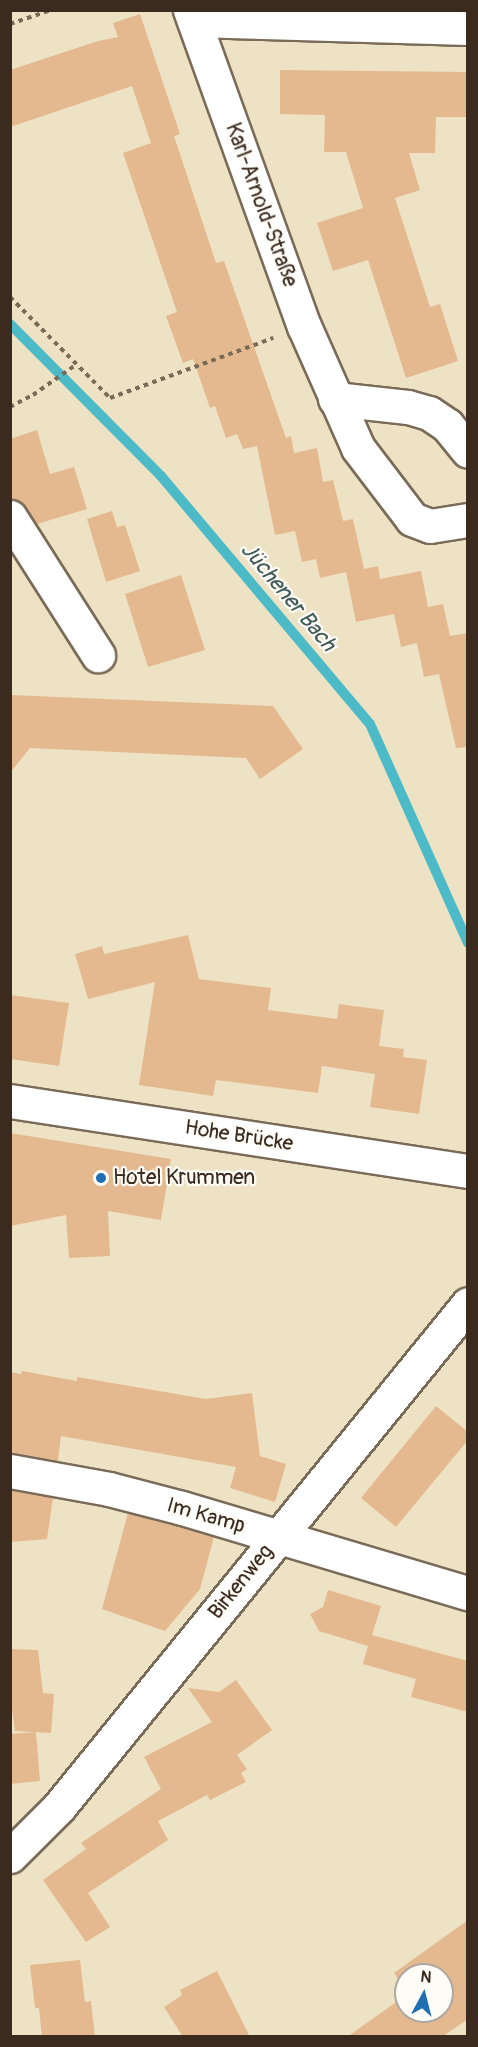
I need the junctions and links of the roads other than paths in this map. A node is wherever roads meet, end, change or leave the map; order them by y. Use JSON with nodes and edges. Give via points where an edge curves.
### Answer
{"nodes":[{"id":1,"x":192,"y":15,"type":"edge"},
{"id":2,"x":468,"y":28,"type":"edge"},
{"id":3,"x":335,"y":399,"type":"junction"},
{"id":4,"x":468,"y":450,"type":"edge"},
{"id":5,"x":10,"y":517,"type":"edge"},
{"id":6,"x":468,"y":520,"type":"edge"},
{"id":7,"x":98,"y":655,"type":"dead end"},
{"id":8,"x":10,"y":1101,"type":"edge"},
{"id":9,"x":468,"y":1171,"type":"edge"},
{"id":10,"x":468,"y":1304,"type":"edge"},
{"id":11,"x":10,"y":1471,"type":"edge"},
{"id":12,"x":277,"y":1537,"type":"junction"},
{"id":13,"x":468,"y":1593,"type":"edge"},
{"id":14,"x":10,"y":1856,"type":"edge"}],
"edges":[{"from":1,"to":2,"type":"street"},
{"from":1,"to":3,"type":"street","name":"Karl-Arnold-Straße","via":[[304,326]]},
{"from":3,"to":4,"type":"street","via":[[429,413],[447,425]]},
{"from":3,"to":6,"type":"street","name":"Karl-Arnold-Straße","via":[[358,448],[412,519],[430,526]]},
{"from":5,"to":7,"type":"street"},
{"from":8,"to":9,"type":"street","name":"Hohe Brücke"},
{"from":10,"to":12,"type":"street","name":"Birkenweg"},
{"from":11,"to":12,"type":"street","name":"Im Kamp","via":[[109,1489]]},
{"from":12,"to":13,"type":"street","name":"Im Kamp"},
{"from":12,"to":14,"type":"street","name":"Birkenweg","via":[[59,1807]]}]}
